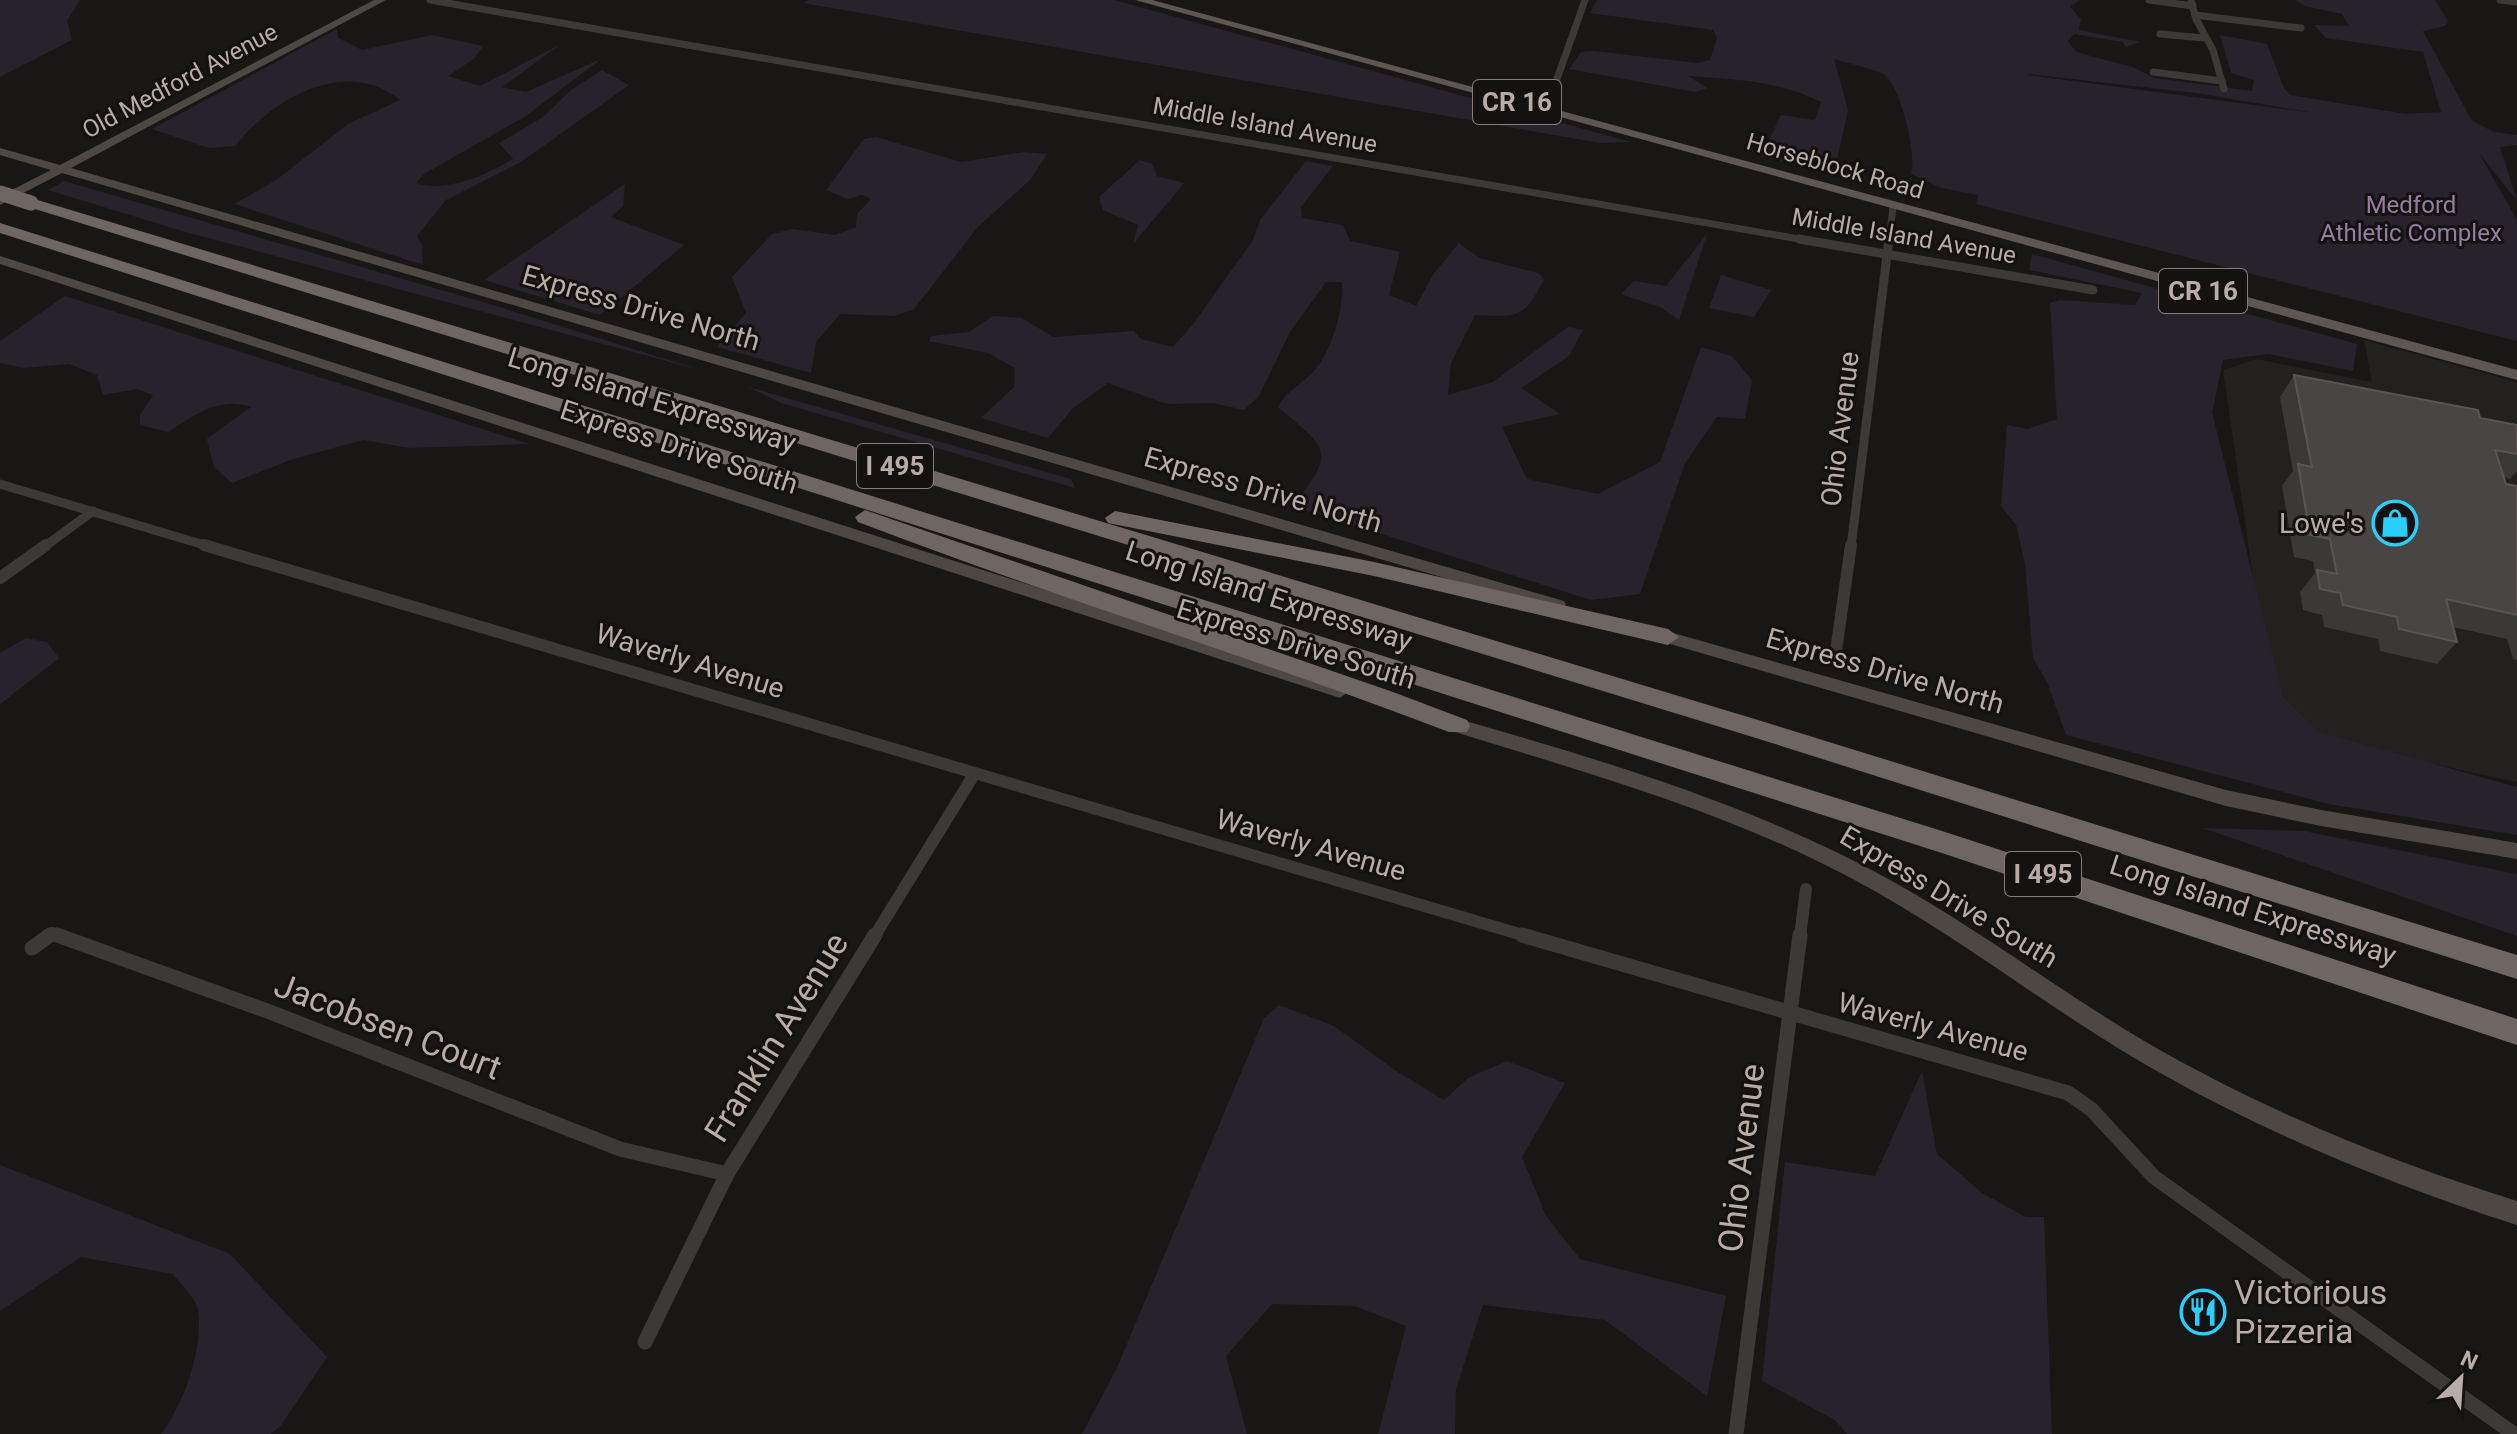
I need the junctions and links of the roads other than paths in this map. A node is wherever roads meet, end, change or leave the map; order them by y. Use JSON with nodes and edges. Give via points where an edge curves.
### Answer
{"nodes":[{"id":1,"x":381,"y":0,"type":"edge"},
{"id":2,"x":430,"y":0,"type":"edge"},
{"id":3,"x":1140,"y":0,"type":"edge"},
{"id":4,"x":1585,"y":0,"type":"edge"},
{"id":5,"x":2149,"y":0,"type":"edge"},
{"id":6,"x":2500,"y":0,"type":"edge"},
{"id":7,"x":2517,"y":2,"type":"edge"},
{"id":8,"x":2192,"y":3,"type":"edge"},
{"id":9,"x":2195,"y":15,"type":"junction"},
{"id":10,"x":2301,"y":28,"type":"dead end"},
{"id":11,"x":2160,"y":34,"type":"dead end"},
{"id":12,"x":2204,"y":38,"type":"junction"},
{"id":13,"x":2153,"y":72,"type":"dead end"},
{"id":14,"x":1546,"y":110,"type":"junction"},
{"id":15,"x":0,"y":151,"type":"edge"},
{"id":16,"x":61,"y":168,"type":"junction"},
{"id":17,"x":0,"y":193,"type":"edge"},
{"id":18,"x":0,"y":201,"type":"edge"},
{"id":19,"x":1893,"y":207,"type":"junction"},
{"id":20,"x":0,"y":228,"type":"edge"},
{"id":21,"x":1887,"y":253,"type":"junction"},
{"id":22,"x":0,"y":260,"type":"edge"},
{"id":23,"x":2093,"y":290,"type":"dead end"},
{"id":24,"x":2517,"y":375,"type":"edge"},
{"id":25,"x":892,"y":465,"type":"junction"},
{"id":26,"x":773,"y":472,"type":"junction"},
{"id":27,"x":0,"y":484,"type":"edge"},
{"id":28,"x":93,"y":511,"type":"junction"},
{"id":29,"x":0,"y":578,"type":"edge"},
{"id":30,"x":1668,"y":637,"type":"junction"},
{"id":31,"x":1835,"y":658,"type":"dead end"},
{"id":32,"x":1458,"y":726,"type":"junction"},
{"id":33,"x":975,"y":773,"type":"junction"},
{"id":34,"x":2517,"y":851,"type":"edge"},
{"id":35,"x":1806,"y":889,"type":"dead end"},
{"id":36,"x":32,"y":948,"type":"dead end"},
{"id":37,"x":2517,"y":967,"type":"edge"},
{"id":38,"x":1789,"y":1014,"type":"junction"},
{"id":39,"x":2517,"y":1032,"type":"edge"},
{"id":40,"x":727,"y":1174,"type":"junction"},
{"id":41,"x":2517,"y":1213,"type":"edge"},
{"id":42,"x":645,"y":1342,"type":"dead end"},
{"id":43,"x":1736,"y":1434,"type":"edge"},
{"id":44,"x":2514,"y":1434,"type":"edge"}],
"edges":[{"from":1,"to":16,"type":"main road","name":"Old Medford Avenue"},
{"from":2,"to":21,"type":"street","name":"Middle Island Avenue"},
{"from":3,"to":14,"type":"main road","name":"Horseblock Road","number":"CR 16"},
{"from":4,"to":14,"type":"street"},
{"from":5,"to":8,"type":"street"},
{"from":6,"to":7,"type":"street"},
{"from":8,"to":9,"type":"street"},
{"from":9,"to":10,"type":"street"},
{"from":9,"to":12,"type":"street"},
{"from":11,"to":12,"type":"street"},
{"from":12,"to":13,"type":"street","via":[[2223,85]]},
{"from":14,"to":19,"type":"main road","name":"Horseblock Road","number":"CR 16"},
{"from":15,"to":16,"type":"main road","name":"Express Drive North"},
{"from":16,"to":18,"type":"main road","name":"Old Medford Avenue"},
{"from":16,"to":30,"type":"main road","name":"Express Drive North"},
{"from":17,"to":25,"type":"highway","name":"Long Island Expressway","number":"I 495","bridge":true},
{"from":19,"to":21,"type":"street","name":"Ohio Avenue"},
{"from":19,"to":24,"type":"main road","name":"Horseblock Road","number":"CR 16"},
{"from":20,"to":26,"type":"highway","name":"Long Island Expressway","number":"I 495"},
{"from":21,"to":23,"type":"street","name":"Middle Island Avenue"},
{"from":21,"to":31,"type":"street","name":"Ohio Avenue"},
{"from":22,"to":32,"type":"main road","name":"Express Drive South"},
{"from":25,"to":30,"type":"highway","via":[[1129,522],[1388,572]]},
{"from":25,"to":37,"type":"highway","name":"Long Island Expressway","number":"I 495"},
{"from":26,"to":32,"type":"highway","via":[[866,517],[1010,571],[1363,688]]},
{"from":26,"to":39,"type":"highway","name":"Long Island Expressway","number":"I 495","via":[[2082,886]]},
{"from":27,"to":28,"type":"street","name":"Waverly Avenue"},
{"from":28,"to":29,"type":"street"},
{"from":28,"to":33,"type":"street","name":"Waverly Avenue"},
{"from":30,"to":34,"type":"main road","name":"Express Drive North","via":[[2226,798]]},
{"from":32,"to":41,"type":"main road","name":"Express Drive South","via":[[1718,810],[1803,846],[1920,908],[2104,1027],[2224,1095],[2368,1164]]},
{"from":33,"to":38,"type":"street","name":"Waverly Avenue"},
{"from":33,"to":40,"type":"street","name":"Franklin Avenue"},
{"from":35,"to":38,"type":"street","name":"Ohio Avenue"},
{"from":36,"to":40,"type":"street","name":"Jacobsen Court","via":[[52,933],[620,1149]]},
{"from":38,"to":43,"type":"street","name":"Ohio Avenue"},
{"from":38,"to":44,"type":"street","name":"Waverly Avenue","via":[[2068,1093],[2091,1109],[2154,1177]]},
{"from":40,"to":42,"type":"street","name":"Franklin Avenue"}]}
